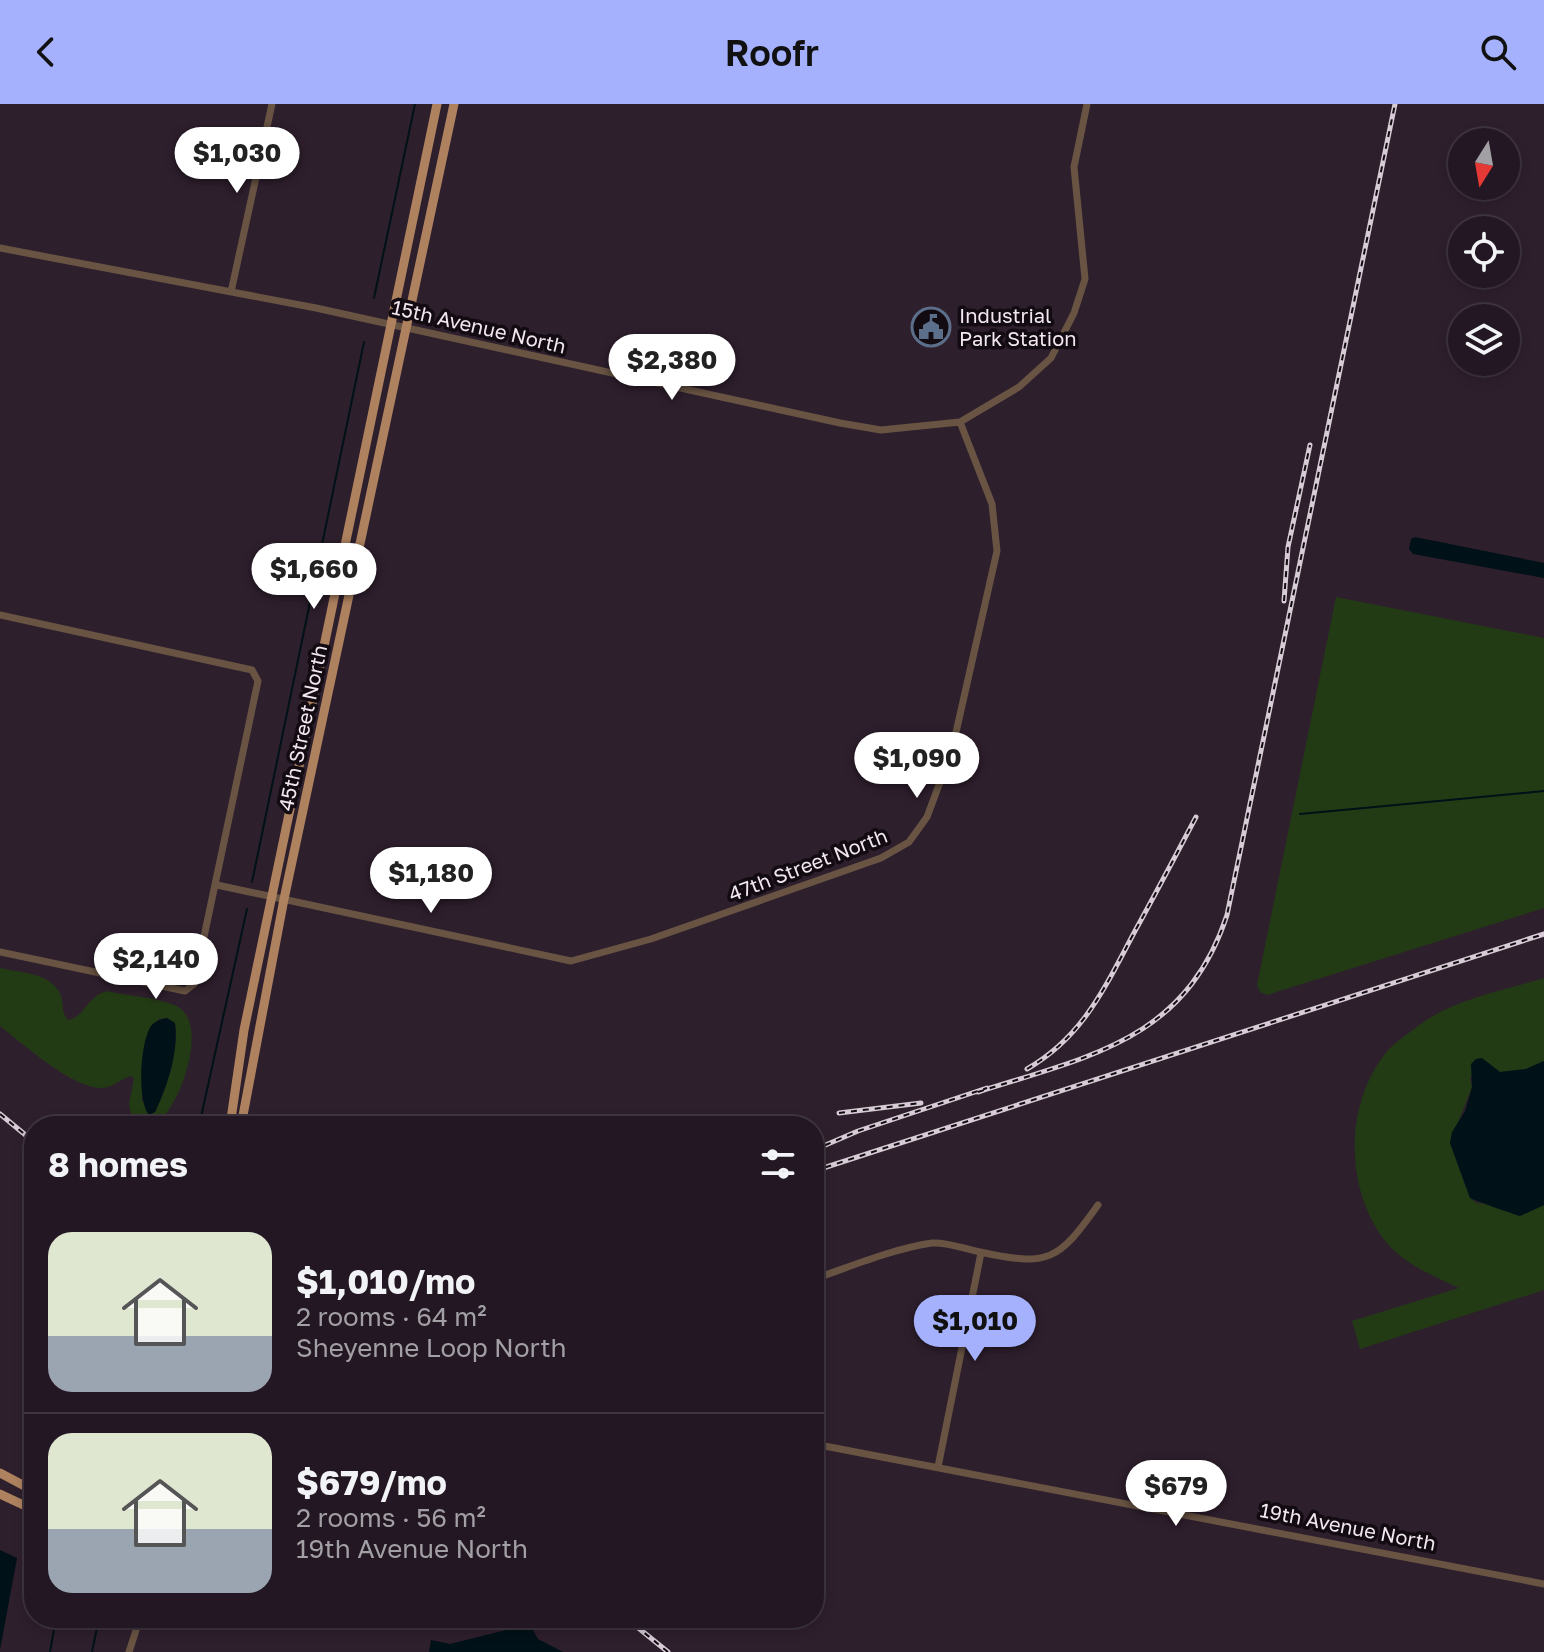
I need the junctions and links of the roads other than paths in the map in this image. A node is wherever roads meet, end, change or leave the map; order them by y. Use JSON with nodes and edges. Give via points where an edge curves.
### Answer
{"nodes":[{"id":1,"x":272,"y":104,"type":"edge"},
{"id":2,"x":437,"y":104,"type":"edge"},
{"id":3,"x":454,"y":104,"type":"edge"},
{"id":4,"x":1087,"y":104,"type":"edge"},
{"id":5,"x":0,"y":248,"type":"edge"},
{"id":6,"x":231,"y":292,"type":"junction"},
{"id":7,"x":391,"y":324,"type":"junction"},
{"id":8,"x":407,"y":328,"type":"junction"},
{"id":9,"x":960,"y":422,"type":"junction"},
{"id":10,"x":0,"y":615,"type":"edge"},
{"id":11,"x":217,"y":885,"type":"junction"},
{"id":12,"x":271,"y":897,"type":"junction"},
{"id":13,"x":284,"y":899,"type":"junction"},
{"id":14,"x":0,"y":952,"type":"edge"},
{"id":15,"x":231,"y":1116,"type":"edge"},
{"id":16,"x":243,"y":1116,"type":"edge"},
{"id":17,"x":1098,"y":1205,"type":"dead end"},
{"id":18,"x":981,"y":1253,"type":"junction"},
{"id":19,"x":824,"y":1276,"type":"edge"},
{"id":20,"x":824,"y":1446,"type":"edge"},
{"id":21,"x":938,"y":1467,"type":"junction"},
{"id":22,"x":0,"y":1473,"type":"edge"},
{"id":23,"x":24,"y":1486,"type":"edge"},
{"id":24,"x":0,"y":1494,"type":"edge"},
{"id":25,"x":24,"y":1505,"type":"edge"},
{"id":26,"x":1544,"y":1584,"type":"edge"},
{"id":27,"x":137,"y":1628,"type":"edge"},
{"id":28,"x":129,"y":1652,"type":"edge"}],
"edges":[{"from":1,"to":6,"type":"street"},
{"from":2,"to":7,"type":"main road","name":"45th Street North"},
{"from":3,"to":8,"type":"main road","name":"45th Street North"},
{"from":4,"to":9,"type":"street","name":"15th Avenue North","via":[[1074,167],[1085,279],[1074,313],[1051,358],[1019,387]]},
{"from":5,"to":6,"type":"street","name":"15th Avenue North"},
{"from":6,"to":7,"type":"street","name":"15th Avenue North"},
{"from":7,"to":8,"type":"street","name":"15th Avenue North"},
{"from":7,"to":12,"type":"main road","name":"45th Street North"},
{"from":8,"to":9,"type":"street","name":"15th Avenue North","via":[[881,430]]},
{"from":8,"to":13,"type":"main road","name":"45th Street North"},
{"from":9,"to":13,"type":"street","name":"47th Street North","via":[[992,504],[997,551],[952,750],[927,817],[909,842],[881,858],[709,919],[571,961]]},
{"from":10,"to":11,"type":"street","via":[[252,670],[258,681]]},
{"from":11,"to":12,"type":"street"},
{"from":11,"to":14,"type":"street","via":[[194,984],[185,991]]},
{"from":12,"to":13,"type":"street"},
{"from":12,"to":15,"type":"main road","name":"45th Street North"},
{"from":13,"to":16,"type":"main road","name":"45th Street North"},
{"from":17,"to":18,"type":"street","via":[[1072,1241],[1050,1258]]},
{"from":18,"to":19,"type":"street","via":[[935,1243]]},
{"from":18,"to":21,"type":"street"},
{"from":20,"to":21,"type":"street","name":"19th Avenue North"},
{"from":21,"to":26,"type":"street","name":"19th Avenue North"},
{"from":22,"to":23,"type":"main road"},
{"from":24,"to":25,"type":"main road"},
{"from":27,"to":28,"type":"street"}]}
